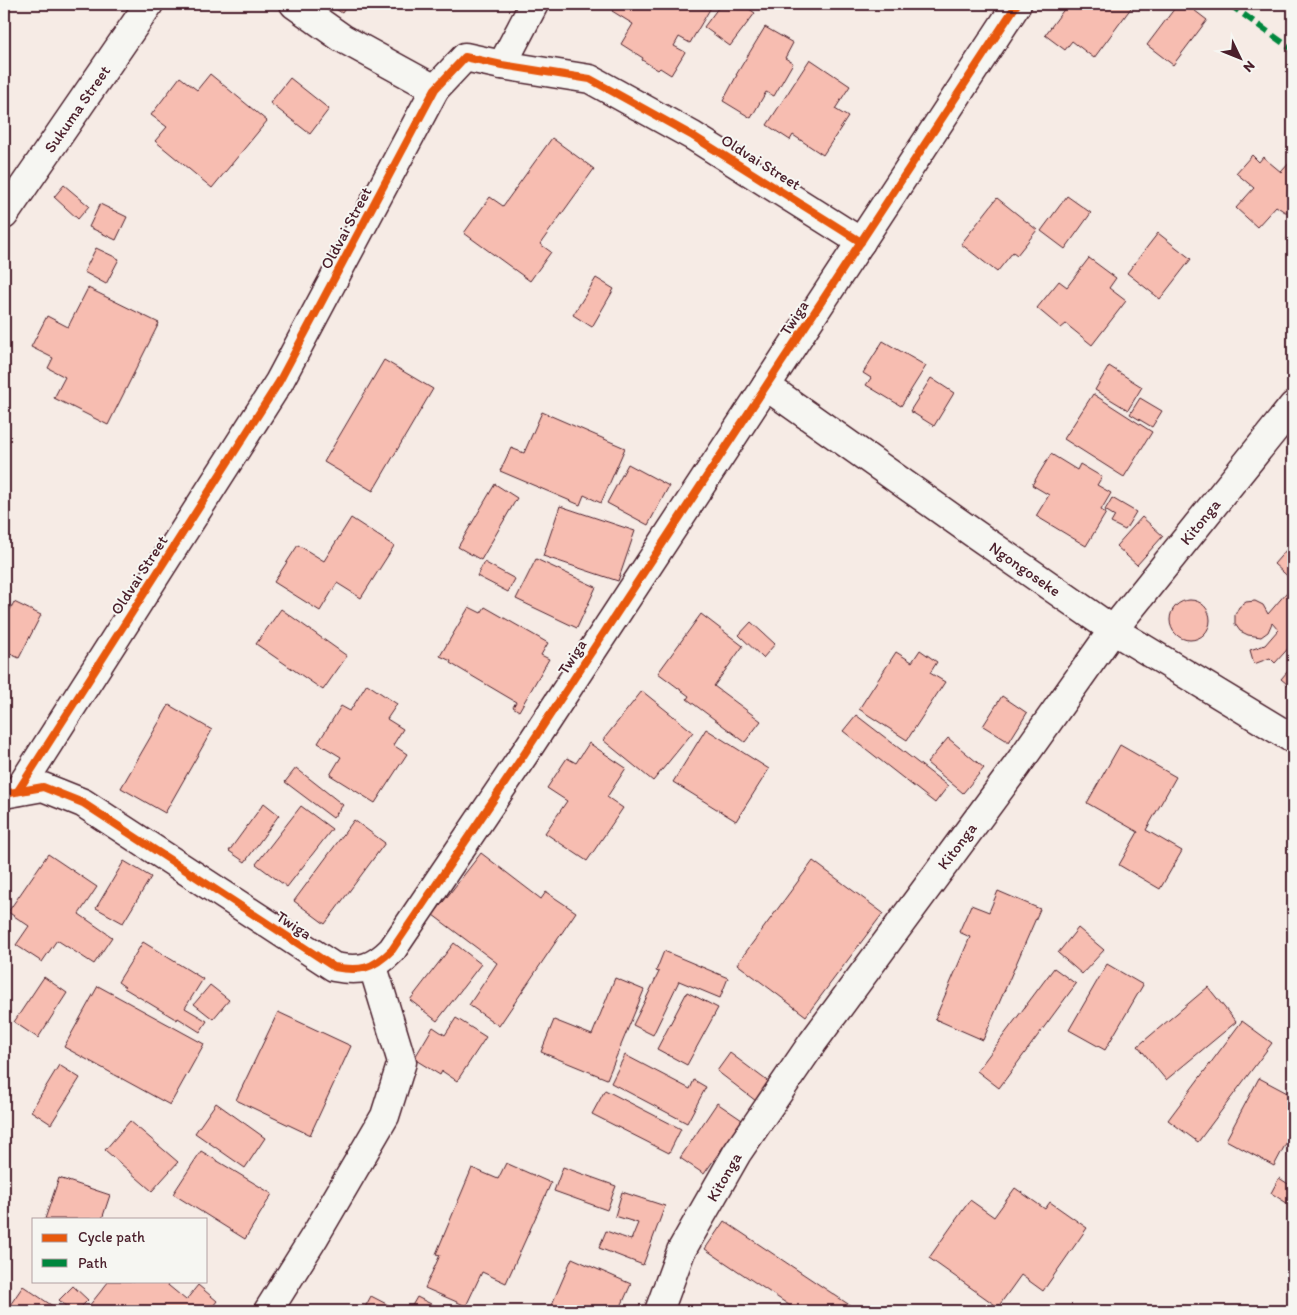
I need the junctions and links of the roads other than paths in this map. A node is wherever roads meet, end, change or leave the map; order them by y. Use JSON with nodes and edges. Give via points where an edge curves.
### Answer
{"nodes":[{"id":1,"x":149,"y":4,"type":"edge"},
{"id":2,"x":294,"y":4,"type":"edge"},
{"id":3,"x":534,"y":4,"type":"edge"},
{"id":4,"x":1018,"y":4,"type":"edge"},
{"id":5,"x":502,"y":65,"type":"junction"},
{"id":6,"x":435,"y":89,"type":"junction"},
{"id":7,"x":11,"y":187,"type":"edge"},
{"id":8,"x":4,"y":214,"type":"edge"},
{"id":9,"x":861,"y":242,"type":"junction"},
{"id":10,"x":766,"y":386,"type":"junction"},
{"id":11,"x":1293,"y":406,"type":"edge"},
{"id":12,"x":1113,"y":630,"type":"junction"},
{"id":13,"x":1293,"y":739,"type":"edge"},
{"id":14,"x":11,"y":792,"type":"edge"},
{"id":15,"x":366,"y":968,"type":"junction"},
{"id":16,"x":268,"y":1311,"type":"edge"},
{"id":17,"x":659,"y":1311,"type":"edge"}],
"edges":[{"from":1,"to":7,"type":"street","name":"Sukuma Street"},
{"from":2,"to":6,"type":"street","via":[[342,38]]},
{"from":3,"to":5,"type":"street"},
{"from":4,"to":9,"type":"street","name":"Twiga"},
{"from":5,"to":6,"type":"street","name":"Oldvai Street","via":[[465,57]]},
{"from":5,"to":9,"type":"street","name":"Oldvai Street","via":[[590,79],[693,136]]},
{"from":6,"to":14,"type":"street","name":"Oldvai Street","via":[[278,382]]},
{"from":7,"to":8,"type":"street","name":"Sukuma Street"},
{"from":9,"to":10,"type":"street","name":"Twiga"},
{"from":10,"to":12,"type":"street","name":"Ngongoseke"},
{"from":10,"to":15,"type":"street","name":"Twiga","via":[[392,950]]},
{"from":11,"to":12,"type":"street","name":"Kitonga"},
{"from":12,"to":13,"type":"street","name":"Ngongoseke"},
{"from":12,"to":17,"type":"street","name":"Kitonga","via":[[812,1042],[737,1153],[681,1252]]},
{"from":14,"to":15,"type":"street","name":"Twiga","via":[[43,787],[83,803],[334,967]]},
{"from":15,"to":16,"type":"street","via":[[374,970],[402,1062],[384,1116]]}]}
